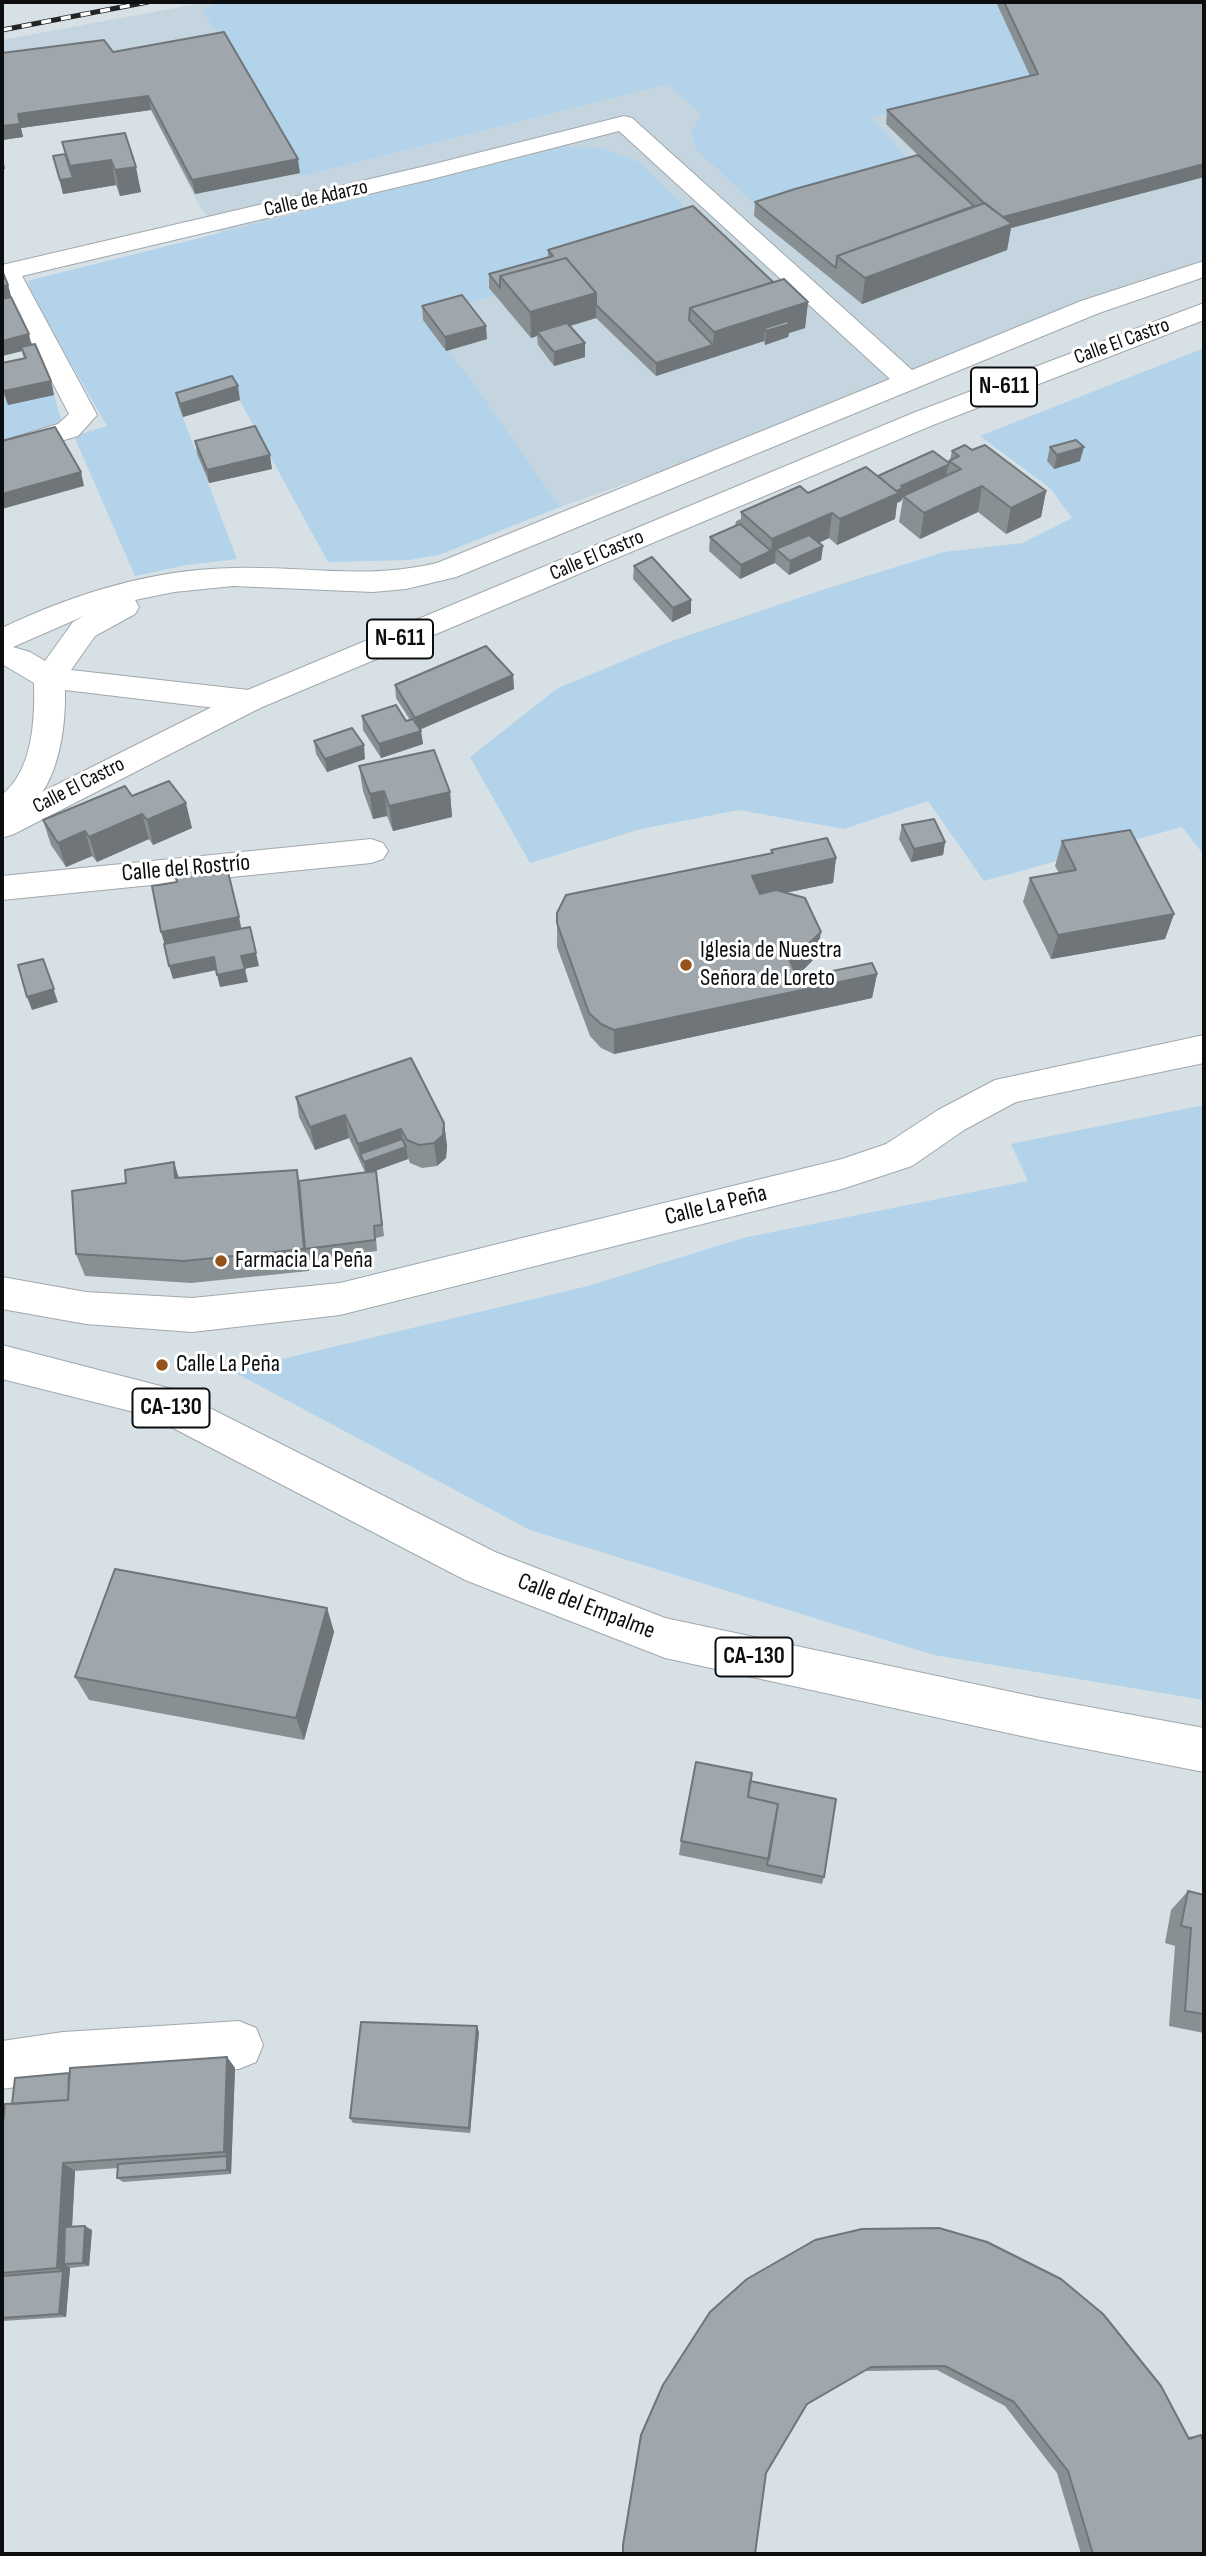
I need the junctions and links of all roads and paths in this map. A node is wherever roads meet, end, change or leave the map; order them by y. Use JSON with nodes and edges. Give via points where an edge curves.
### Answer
{"nodes":[{"id":1,"x":1204,"y":269,"type":"edge"},
{"id":2,"x":4,"y":272,"type":"edge"},
{"id":3,"x":1204,"y":312,"type":"edge"},
{"id":4,"x":908,"y":381,"type":"junction"},
{"id":5,"x":2,"y":450,"type":"edge"},
{"id":6,"x":176,"y":583,"type":"junction"},
{"id":7,"x":2,"y":640,"type":"edge"},
{"id":8,"x":2,"y":654,"type":"edge"},
{"id":9,"x":49,"y":678,"type":"junction"},
{"id":10,"x":248,"y":701,"type":"junction"},
{"id":11,"x":2,"y":812,"type":"edge"},
{"id":12,"x":2,"y":826,"type":"edge"},
{"id":13,"x":371,"y":851,"type":"dead end"},
{"id":14,"x":2,"y":888,"type":"edge"},
{"id":15,"x":1204,"y":1049,"type":"edge"},
{"id":16,"x":2,"y":1293,"type":"edge"},
{"id":17,"x":2,"y":1362,"type":"edge"},
{"id":18,"x":1204,"y":1750,"type":"edge"},
{"id":19,"x":239,"y":2045,"type":"dead end"},
{"id":20,"x":2,"y":2065,"type":"edge"}],
"edges":[{"from":1,"to":4,"type":"main road","name":"Calle El Castro","via":[[1090,307]]},
{"from":2,"to":4,"type":"main road","name":"Calle de Adarzo","via":[[624,123]]},
{"from":2,"to":5,"type":"main road","name":"Calle de Adarzo","via":[[83,415],[68,430]]},
{"from":3,"to":10,"type":"main road","name":"Calle El Castro","number":"N-611","via":[[923,419]]},
{"from":4,"to":6,"type":"main road","name":"Calle El Castro","via":[[446,570],[393,581],[232,577]]},
{"from":6,"to":7,"type":"main road","name":"Calle El Castro","via":[[84,604]]},
{"from":6,"to":9,"type":"main road","name":"Calle El Castro","via":[[84,629]]},
{"from":8,"to":9,"type":"main road"},
{"from":9,"to":10,"type":"main road"},
{"from":9,"to":11,"type":"main road","via":[[51,712],[42,758],[23,795]]},
{"from":10,"to":12,"type":"main road","name":"Calle El Castro","number":"N-611"},
{"from":13,"to":14,"type":"main road","name":"Calle del Rostrío"},
{"from":15,"to":16,"type":"main road","name":"Calle La Peña","via":[[1008,1090],[899,1155],[842,1174],[340,1299],[192,1315],[86,1308]]},
{"from":17,"to":18,"type":"main road","name":"Calle del Empalme","number":"CA-130","via":[[158,1401],[480,1566],[665,1638]]},
{"from":19,"to":20,"type":"main road","via":[[63,2056]]}]}
